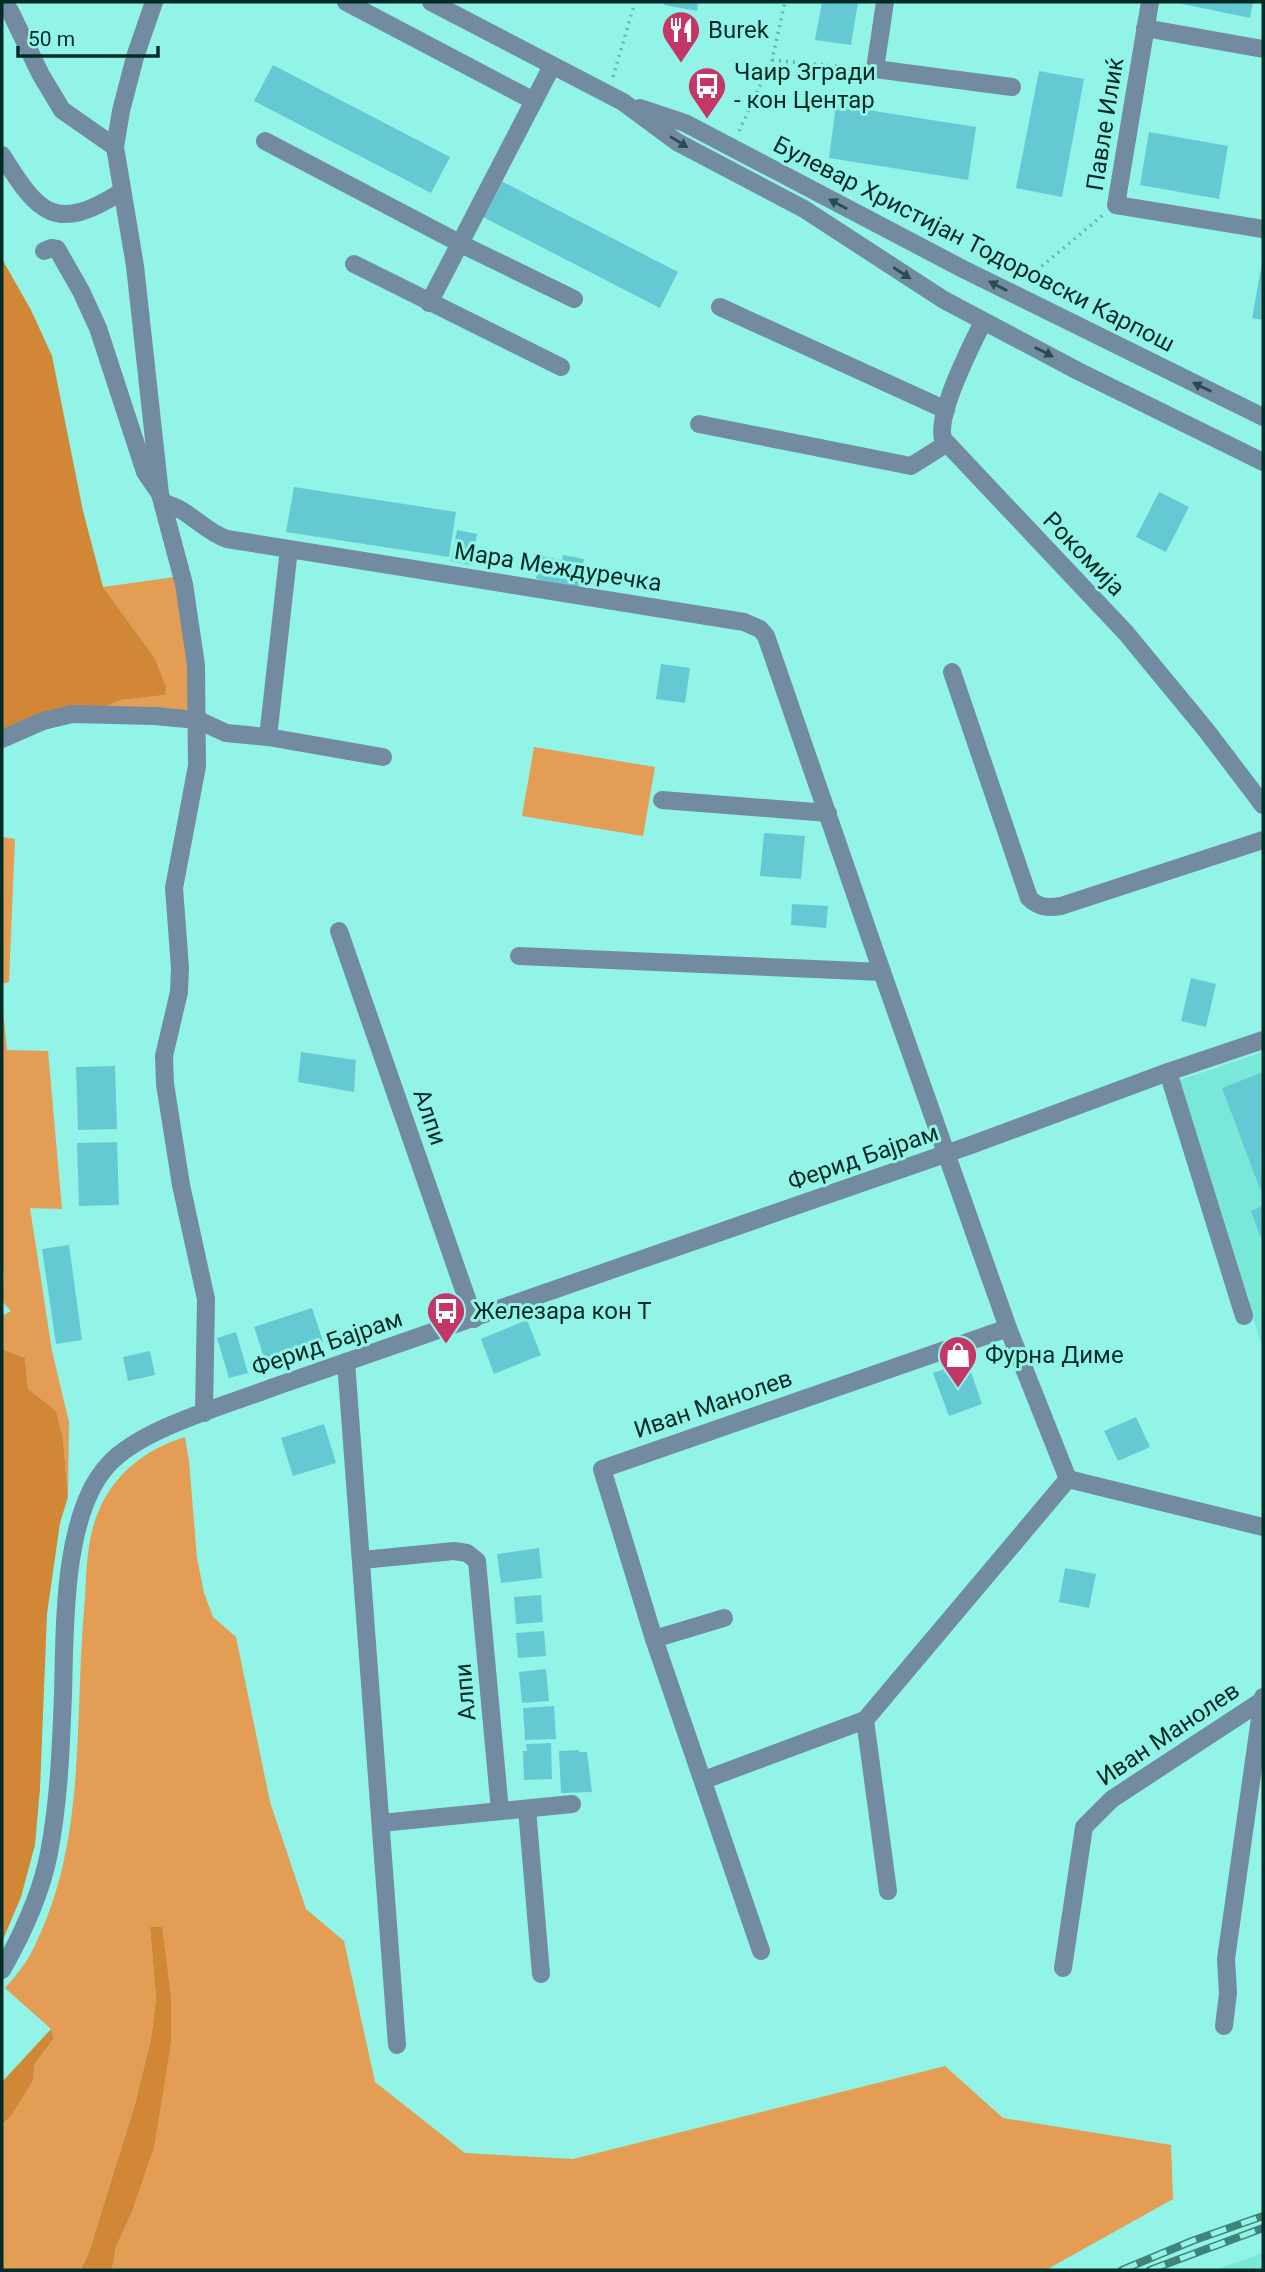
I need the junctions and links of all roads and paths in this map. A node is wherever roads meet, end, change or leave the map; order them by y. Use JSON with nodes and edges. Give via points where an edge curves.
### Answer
{"nodes":[{"id":1,"x":2,"y":2,"type":"edge"},
{"id":2,"x":154,"y":2,"type":"edge"},
{"id":3,"x":346,"y":2,"type":"edge"},
{"id":4,"x":430,"y":2,"type":"edge"},
{"id":5,"x":635,"y":2,"type":"edge"},
{"id":6,"x":785,"y":2,"type":"edge"},
{"id":7,"x":886,"y":2,"type":"edge"},
{"id":8,"x":1150,"y":2,"type":"edge"},
{"id":9,"x":1145,"y":28,"type":"junction"},
{"id":10,"x":1263,"y":49,"type":"edge"},
{"id":11,"x":772,"y":60,"type":"junction"},
{"id":12,"x":552,"y":66,"type":"junction"},
{"id":13,"x":875,"y":69,"type":"junction"},
{"id":14,"x":1012,"y":87,"type":"dead end"},
{"id":15,"x":615,"y":98,"type":"junction"},
{"id":16,"x":534,"y":101,"type":"junction"},
{"id":17,"x":265,"y":141,"type":"dead end"},
{"id":18,"x":115,"y":147,"type":"junction"},
{"id":19,"x":731,"y":147,"type":"junction"},
{"id":20,"x":2,"y":155,"type":"edge"},
{"id":21,"x":121,"y":192,"type":"junction"},
{"id":22,"x":1116,"y":205,"type":"junction"},
{"id":23,"x":1263,"y":229,"type":"edge"},
{"id":24,"x":461,"y":244,"type":"junction"},
{"id":25,"x":44,"y":251,"type":"dead end"},
{"id":26,"x":354,"y":264,"type":"dead end"},
{"id":27,"x":574,"y":299,"type":"dead end"},
{"id":28,"x":1024,"y":300,"type":"junction"},
{"id":29,"x":429,"y":303,"type":"junction"},
{"id":30,"x":720,"y":307,"type":"dead end"},
{"id":31,"x":983,"y":321,"type":"junction"},
{"id":32,"x":561,"y":367,"type":"dead end"},
{"id":33,"x":946,"y":410,"type":"junction"},
{"id":34,"x":1263,"y":417,"type":"edge"},
{"id":35,"x":699,"y":424,"type":"dead end"},
{"id":36,"x":946,"y":444,"type":"junction"},
{"id":37,"x":1263,"y":462,"type":"edge"},
{"id":38,"x":161,"y":499,"type":"junction"},
{"id":39,"x":289,"y":549,"type":"junction"},
{"id":40,"x":952,"y":673,"type":"dead end"},
{"id":41,"x":198,"y":720,"type":"junction"},
{"id":42,"x":268,"y":737,"type":"junction"},
{"id":43,"x":2,"y":739,"type":"edge"},
{"id":44,"x":383,"y":757,"type":"dead end"},
{"id":45,"x":662,"y":800,"type":"dead end"},
{"id":46,"x":1263,"y":805,"type":"edge"},
{"id":47,"x":828,"y":813,"type":"junction"},
{"id":48,"x":1263,"y":840,"type":"edge"},
{"id":49,"x":339,"y":931,"type":"dead end"},
{"id":50,"x":520,"y":956,"type":"dead end"},
{"id":51,"x":881,"y":972,"type":"junction"},
{"id":52,"x":1263,"y":1041,"type":"edge"},
{"id":53,"x":1168,"y":1072,"type":"junction"},
{"id":54,"x":947,"y":1153,"type":"junction"},
{"id":55,"x":1244,"y":1316,"type":"dead end"},
{"id":56,"x":474,"y":1318,"type":"junction"},
{"id":57,"x":1008,"y":1328,"type":"junction"},
{"id":58,"x":346,"y":1362,"type":"junction"},
{"id":59,"x":204,"y":1413,"type":"junction"},
{"id":60,"x":1068,"y":1479,"type":"junction"},
{"id":61,"x":1263,"y":1527,"type":"edge"},
{"id":62,"x":362,"y":1560,"type":"junction"},
{"id":63,"x":724,"y":1618,"type":"dead end"},
{"id":64,"x":654,"y":1639,"type":"junction"},
{"id":65,"x":1263,"y":1698,"type":"edge"},
{"id":66,"x":865,"y":1720,"type":"junction"},
{"id":67,"x":704,"y":1780,"type":"junction"},
{"id":68,"x":572,"y":1804,"type":"dead end"},
{"id":69,"x":527,"y":1809,"type":"junction"},
{"id":70,"x":500,"y":1811,"type":"junction"},
{"id":71,"x":381,"y":1823,"type":"junction"},
{"id":72,"x":888,"y":1892,"type":"dead end"},
{"id":73,"x":761,"y":1951,"type":"dead end"},
{"id":74,"x":1063,"y":1968,"type":"dead end"},
{"id":75,"x":2,"y":1969,"type":"edge"},
{"id":76,"x":541,"y":1974,"type":"dead end"},
{"id":77,"x":1224,"y":2025,"type":"dead end"},
{"id":78,"x":397,"y":2045,"type":"dead end"}],
"edges":[{"from":1,"to":18,"type":"street","via":[[62,110]]},
{"from":2,"to":18,"type":"street","via":[[135,57]]},
{"from":3,"to":16,"type":"street"},
{"from":4,"to":12,"type":"street","name":"Булевар Христијан Тодоровски Карпош"},
{"from":5,"to":15,"type":"path"},
{"from":6,"to":11,"type":"path"},
{"from":7,"to":13,"type":"street"},
{"from":8,"to":9,"type":"street","name":"Павле Илиќ"},
{"from":9,"to":10,"type":"street","name":"Павле Илиќ"},
{"from":9,"to":22,"type":"street","name":"Павле Илиќ"},
{"from":11,"to":13,"type":"path"},
{"from":11,"to":19,"type":"path"},
{"from":12,"to":15,"type":"street","name":"Булевар Христијан Тодоровски Карпош"},
{"from":12,"to":16,"type":"street"},
{"from":13,"to":14,"type":"street"},
{"from":15,"to":19,"type":"street","name":"Булевар Христијан Тодоровски Карпош","via":[[685,123]]},
{"from":15,"to":31,"type":"street","name":"Булевар Христијан Тодоровски Карпош","one_way":true,"via":[[677,142],[804,209]]},
{"from":16,"to":24,"type":"street"},
{"from":17,"to":24,"type":"street"},
{"from":18,"to":21,"type":"street"},
{"from":28,"to":19,"type":"street","name":"Булевар Христијан Тодоровски Карпош","one_way":true},
{"from":20,"to":21,"type":"street","via":[[35,201],[55,213],[88,212]]},
{"from":21,"to":38,"type":"street","via":[[135,266]]},
{"from":22,"to":23,"type":"street","name":"Павле Илиќ"},
{"from":22,"to":28,"type":"path","via":[[1042,266]]},
{"from":24,"to":27,"type":"street"},
{"from":24,"to":29,"type":"street"},
{"from":25,"to":38,"type":"street","via":[[51,248],[60,253],[81,291],[107,351],[145,472]]},
{"from":26,"to":29,"type":"street"},
{"from":34,"to":28,"type":"street","name":"Булевар Христијан Тодоровски Карпош","one_way":true},
{"from":29,"to":32,"type":"street"},
{"from":30,"to":33,"type":"street"},
{"from":31,"to":33,"type":"street"},
{"from":31,"to":37,"type":"street","name":"Булевар Христијан Тодоровски Карпош","one_way":true},
{"from":33,"to":36,"type":"street","via":[[941,433]]},
{"from":35,"to":36,"type":"street","via":[[911,466]]},
{"from":36,"to":46,"type":"street","name":"Рокомија","via":[[1126,633]]},
{"from":38,"to":39,"type":"street","name":"Мара Междуречка","via":[[216,536]]},
{"from":38,"to":41,"type":"street","via":[[190,619]]},
{"from":39,"to":42,"type":"street"},
{"from":39,"to":47,"type":"street","name":"Мара Междуречка","via":[[752,625],[771,643]]},
{"from":40,"to":48,"type":"street","via":[[1034,904],[1061,906]]},
{"from":41,"to":42,"type":"street","via":[[226,733]]},
{"from":41,"to":43,"type":"street","via":[[72,714]]},
{"from":41,"to":59,"type":"street","via":[[197,766],[174,888],[179,992],[164,1056],[181,1185],[206,1299]]},
{"from":42,"to":44,"type":"street"},
{"from":45,"to":47,"type":"street"},
{"from":47,"to":51,"type":"street","name":"Мара Междуречка"},
{"from":49,"to":56,"type":"street","name":"Алпи"},
{"from":50,"to":51,"type":"street"},
{"from":51,"to":54,"type":"street","name":"Мара Междуречка"},
{"from":52,"to":53,"type":"street","name":"Ферид Бајрам"},
{"from":53,"to":54,"type":"street","name":"Ферид Бајрам"},
{"from":53,"to":55,"type":"street"},
{"from":54,"to":56,"type":"street","name":"Ферид Бајрам"},
{"from":54,"to":57,"type":"street"},
{"from":56,"to":58,"type":"street","name":"Ферид Бајрам"},
{"from":57,"to":60,"type":"street"},
{"from":57,"to":64,"type":"street","name":"Иван Манолев","via":[[602,1469]]},
{"from":58,"to":59,"type":"street","name":"Ферид Бајрам"},
{"from":58,"to":62,"type":"street"},
{"from":59,"to":75,"type":"street","name":"Ферид Бајрам","via":[[167,1426],[120,1454],[108,1464],[87,1498],[66,1602],[50,1852],[34,1905]]},
{"from":60,"to":61,"type":"street"},
{"from":60,"to":66,"type":"street"},
{"from":62,"to":70,"type":"street","name":"Алпи","via":[[454,1551],[477,1561]]},
{"from":62,"to":71,"type":"street"},
{"from":63,"to":64,"type":"street"},
{"from":64,"to":67,"type":"street","name":"Иван Манолев"},
{"from":65,"to":74,"type":"street","name":"Иван Манолев","via":[[1112,1799],[1084,1827]]},
{"from":65,"to":77,"type":"street","name":"Иван Манолев","via":[[1226,1959]]},
{"from":66,"to":67,"type":"street"},
{"from":66,"to":72,"type":"street"},
{"from":67,"to":73,"type":"street","name":"Иван Манолев"},
{"from":68,"to":69,"type":"street"},
{"from":69,"to":70,"type":"street"},
{"from":69,"to":76,"type":"street"},
{"from":70,"to":71,"type":"street"},
{"from":71,"to":78,"type":"street"}]}
